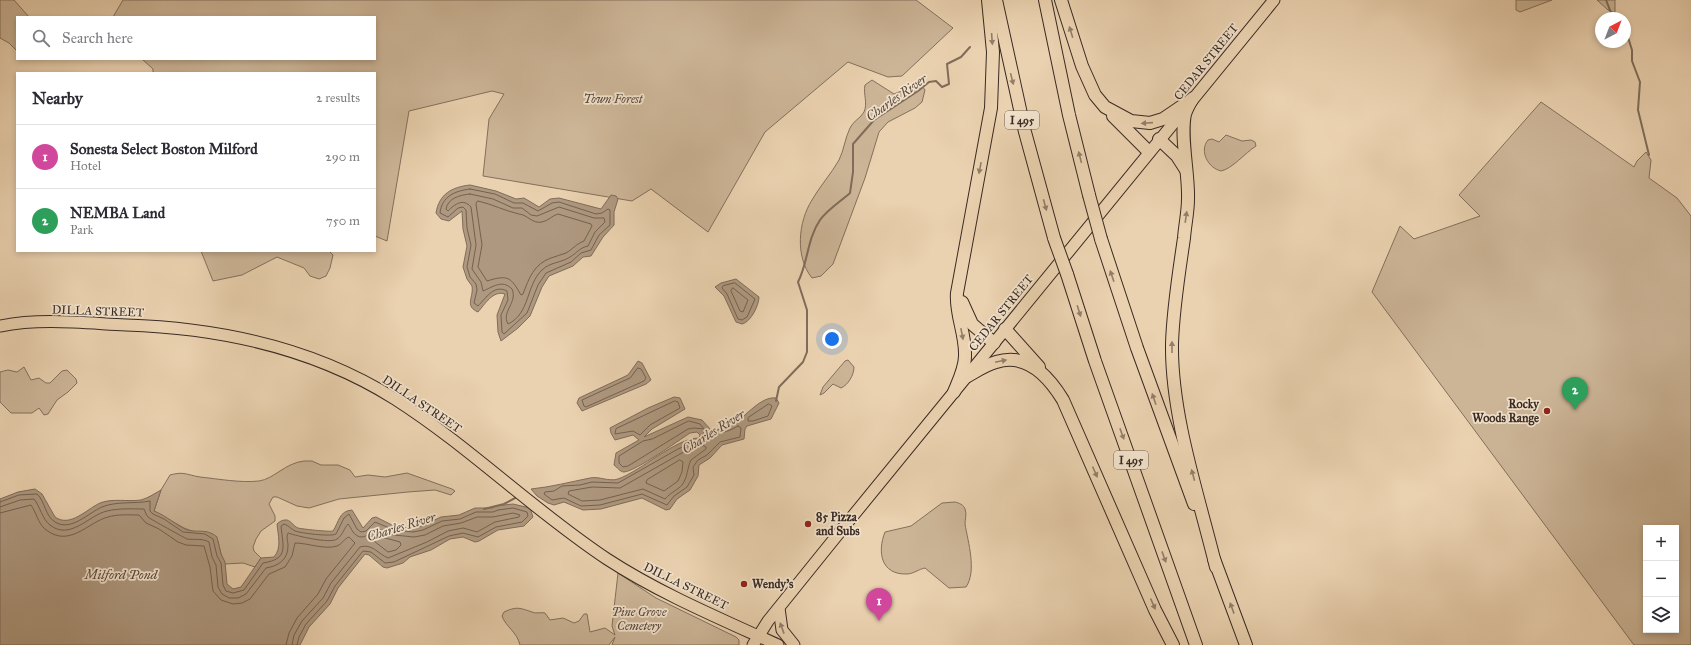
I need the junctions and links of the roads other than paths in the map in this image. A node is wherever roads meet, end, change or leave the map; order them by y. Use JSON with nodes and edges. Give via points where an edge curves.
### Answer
{"nodes":[{"id":1,"x":988,"y":0,"type":"edge"},
{"id":2,"x":996,"y":0,"type":"edge"},
{"id":3,"x":1045,"y":0,"type":"edge"},
{"id":4,"x":1061,"y":0,"type":"edge"},
{"id":5,"x":1274,"y":0,"type":"edge"},
{"id":6,"x":1193,"y":98,"type":"junction"},
{"id":7,"x":1104,"y":107,"type":"junction"},
{"id":8,"x":1159,"y":139,"type":"junction"},
{"id":9,"x":1149,"y":152,"type":"junction"},
{"id":10,"x":1189,"y":179,"type":"junction"},
{"id":11,"x":959,"y":282,"type":"junction"},
{"id":12,"x":0,"y":326,"type":"edge"},
{"id":13,"x":1005,"y":329,"type":"junction"},
{"id":14,"x":994,"y":343,"type":"junction"},
{"id":15,"x":1046,"y":376,"type":"junction"},
{"id":16,"x":966,"y":377,"type":"junction"},
{"id":17,"x":954,"y":392,"type":"junction"},
{"id":18,"x":1216,"y":567,"type":"junction"},
{"id":19,"x":779,"y":608,"type":"junction"},
{"id":20,"x":755,"y":640,"type":"edge"},
{"id":21,"x":778,"y":645,"type":"edge"},
{"id":22,"x":794,"y":645,"type":"edge"},
{"id":23,"x":1173,"y":645,"type":"edge"},
{"id":24,"x":1196,"y":645,"type":"edge"},
{"id":25,"x":1246,"y":645,"type":"edge"}],
"edges":[{"from":1,"to":11,"type":"highway","one_way":true,"via":[[993,57],[991,108]]},
{"from":2,"to":24,"type":"highway","number":"I 495","one_way":true,"bridge":true,"via":[[1018,103],[1054,238]]},
{"from":18,"to":3,"type":"highway","one_way":true,"bridge":true,"via":[[1159,411],[1101,239],[1069,115]]},
{"from":7,"to":4,"type":"highway","one_way":true,"via":[[1095,95],[1082,66]]},
{"from":5,"to":6,"type":"main road","name":"CEDAR STREET"},
{"from":6,"to":7,"type":"highway","one_way":true,"via":[[1163,119],[1150,123],[1131,121]]},
{"from":6,"to":8,"type":"main road","name":"CEDAR STREET"},
{"from":6,"to":10,"type":"highway","via":[[1187,109],[1184,126]]},
{"from":7,"to":9,"type":"highway"},
{"from":8,"to":9,"type":"main road","name":"CEDAR STREET"},
{"from":8,"to":10,"type":"highway","via":[[1177,156]]},
{"from":9,"to":13,"type":"main road","name":"CEDAR STREET"},
{"from":18,"to":10,"type":"highway","one_way":true,"via":[[1186,448],[1173,371],[1174,311]]},
{"from":11,"to":14,"type":"highway","via":[[963,304],[970,321]]},
{"from":11,"to":17,"type":"highway","one_way":true,"via":[[957,306],[965,355]]},
{"from":12,"to":20,"type":"main road","name":"DILLA STREET","via":[[44,322],[171,327],[224,334],[286,350],[345,373],[394,399],[442,432],[590,547],[630,574]]},
{"from":13,"to":14,"type":"main road","name":"CEDAR STREET"},
{"from":13,"to":15,"type":"highway"},
{"from":14,"to":16,"type":"main road","name":"CEDAR STREET"},
{"from":16,"to":15,"type":"highway","one_way":true,"via":[[992,363],[1007,360],[1021,362]]},
{"from":15,"to":23,"type":"highway","one_way":true,"via":[[1063,400],[1155,610]]},
{"from":16,"to":17,"type":"main road","name":"CEDAR STREET"},
{"from":17,"to":19,"type":"main road","name":"CEDAR STREET"},
{"from":25,"to":18,"type":"highway","one_way":true},
{"from":19,"to":20,"type":"main road","name":"CEDAR STREET"},
{"from":22,"to":19,"type":"main road","one_way":true,"via":[[782,630]]},
{"from":20,"to":21,"type":"main road","name":"DILLA STREET"}]}
